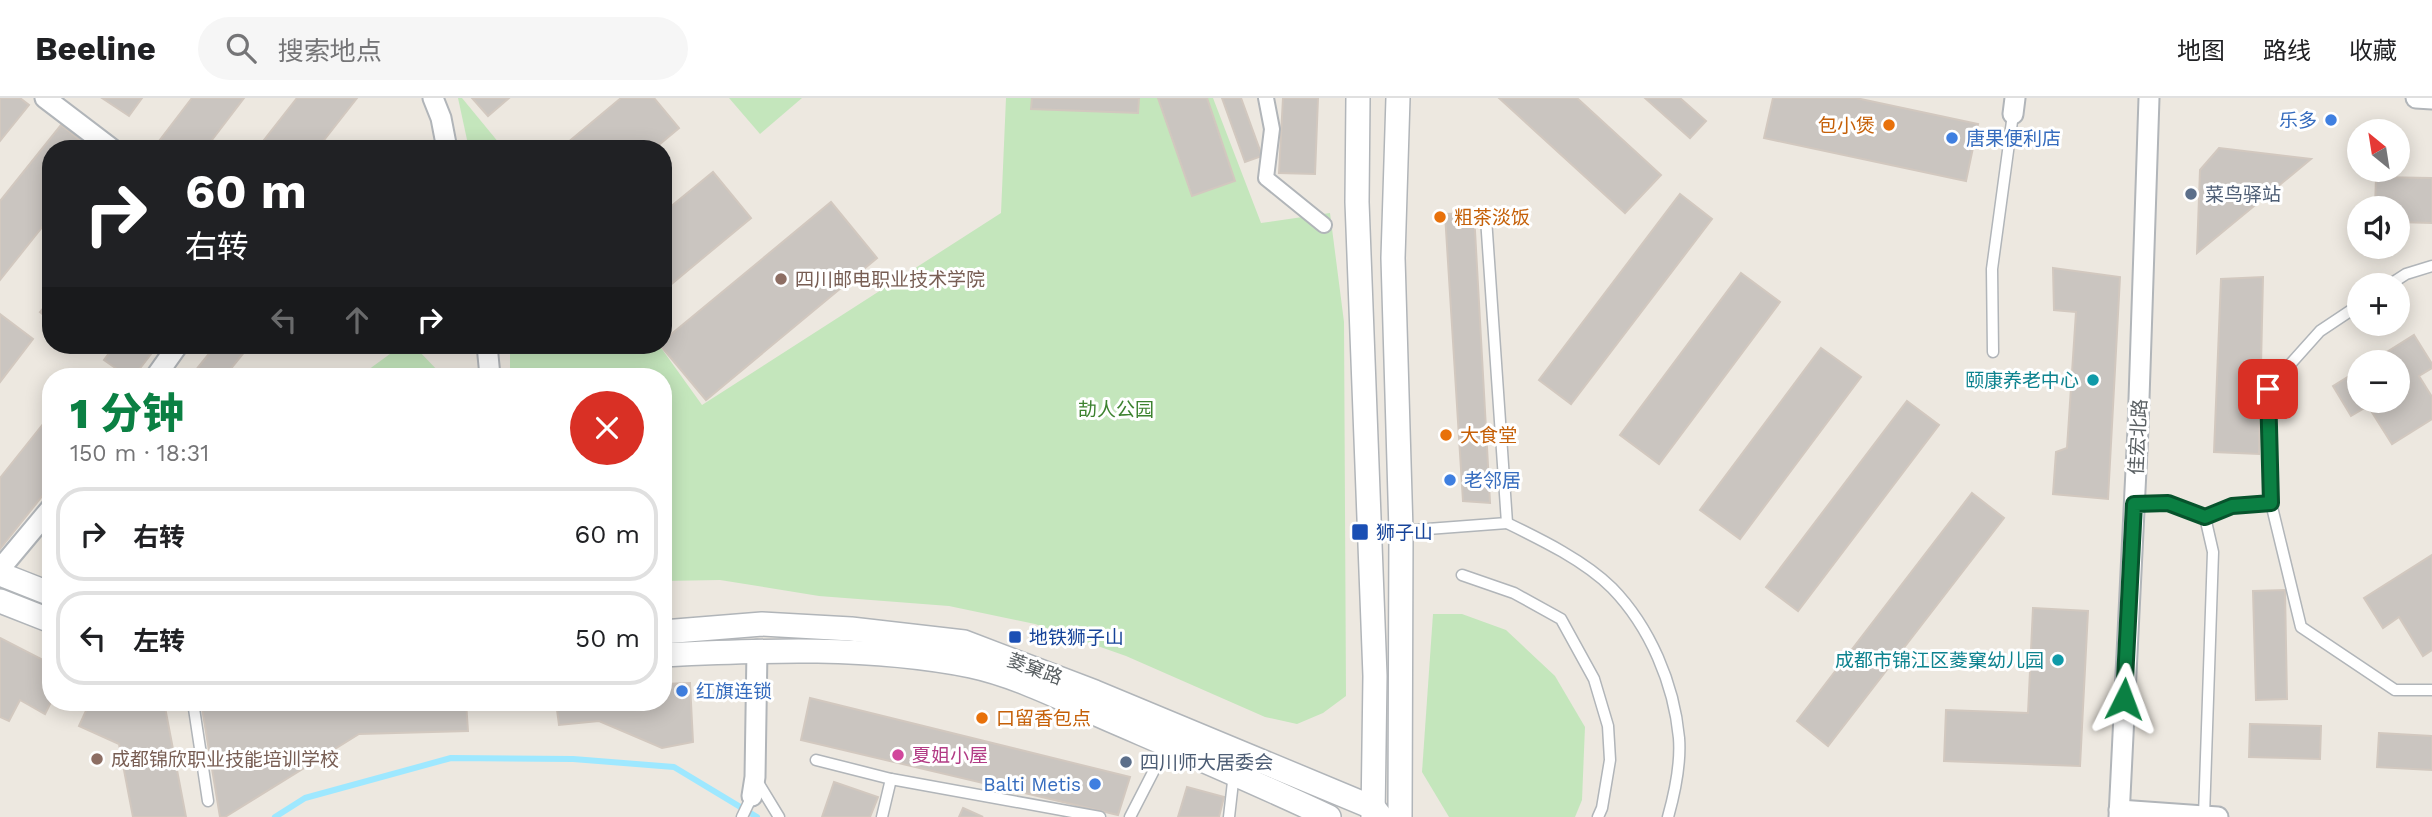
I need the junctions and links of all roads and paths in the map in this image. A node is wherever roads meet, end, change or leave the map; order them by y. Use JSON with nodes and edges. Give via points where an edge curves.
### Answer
{"nodes":[{"id":1,"x":45,"y":98,"type":"edge"},
{"id":2,"x":433,"y":98,"type":"edge"},
{"id":3,"x":1266,"y":98,"type":"edge"},
{"id":4,"x":1358,"y":98,"type":"edge"},
{"id":5,"x":1398,"y":98,"type":"edge"},
{"id":6,"x":2149,"y":98,"type":"edge"},
{"id":7,"x":2416,"y":98,"type":"edge"},
{"id":8,"x":2432,"y":99,"type":"edge"},
{"id":9,"x":2014,"y":106,"type":"edge"},
{"id":10,"x":100,"y":140,"type":"edge"},
{"id":11,"x":445,"y":140,"type":"edge"},
{"id":12,"x":1486,"y":218,"type":"dead end"},
{"id":13,"x":1324,"y":225,"type":"dead end"},
{"id":14,"x":2432,"y":266,"type":"edge"},
{"id":15,"x":2409,"y":273,"type":"edge"},
{"id":16,"x":2347,"y":313,"type":"edge"},
{"id":17,"x":1993,"y":352,"type":"dead end"},
{"id":18,"x":2271,"y":503,"type":"junction"},
{"id":19,"x":2134,"y":504,"type":"junction"},
{"id":20,"x":2205,"y":517,"type":"junction"},
{"id":21,"x":42,"y":519,"type":"edge"},
{"id":22,"x":1507,"y":523,"type":"junction"},
{"id":23,"x":1401,"y":531,"type":"junction"},
{"id":24,"x":0,"y":572,"type":"edge"},
{"id":25,"x":1462,"y":575,"type":"dead end"},
{"id":26,"x":42,"y":590,"type":"edge"},
{"id":27,"x":0,"y":601,"type":"edge"},
{"id":28,"x":42,"y":617,"type":"edge"},
{"id":29,"x":672,"y":631,"type":"edge"},
{"id":30,"x":757,"y":650,"type":"junction"},
{"id":31,"x":672,"y":654,"type":"edge"},
{"id":32,"x":2432,"y":690,"type":"edge"},
{"id":33,"x":194,"y":711,"type":"edge"},
{"id":34,"x":1167,"y":744,"type":"junction"},
{"id":35,"x":816,"y":760,"type":"dead end"},
{"id":36,"x":1234,"y":772,"type":"junction"},
{"id":37,"x":891,"y":779,"type":"junction"},
{"id":38,"x":753,"y":787,"type":"junction"},
{"id":39,"x":208,"y":801,"type":"dead end"},
{"id":40,"x":2119,"y":813,"type":"edge"},
{"id":41,"x":1376,"y":814,"type":"edge"},
{"id":42,"x":742,"y":817,"type":"edge"},
{"id":43,"x":779,"y":817,"type":"edge"},
{"id":44,"x":882,"y":817,"type":"edge"},
{"id":45,"x":1100,"y":817,"type":"edge"},
{"id":46,"x":1130,"y":817,"type":"edge"},
{"id":47,"x":1229,"y":817,"type":"edge"},
{"id":48,"x":1329,"y":817,"type":"edge"},
{"id":49,"x":1400,"y":817,"type":"edge"},
{"id":50,"x":1598,"y":817,"type":"edge"},
{"id":51,"x":1668,"y":817,"type":"edge"},
{"id":52,"x":2211,"y":817,"type":"edge"}],
"edges":[{"from":1,"to":10,"type":"street"},
{"from":2,"to":11,"type":"street"},
{"from":3,"to":13,"type":"street","via":[[1272,129],[1266,178]]},
{"from":4,"to":41,"type":"street","via":[[1357,202]]},
{"from":5,"to":23,"type":"street","via":[[1393,258]]},
{"from":6,"to":19,"type":"street","name":"佳宏北路"},
{"from":7,"to":8,"type":"street"},
{"from":9,"to":17,"type":"lane","via":[[1992,269]]},
{"from":12,"to":22,"type":"lane"},
{"from":14,"to":15,"type":"lane"},
{"from":16,"to":18,"type":"lane","via":[[2320,331],[2268,389]]},
{"from":18,"to":20,"type":"lane","via":[[2232,506]]},
{"from":18,"to":32,"type":"lane","via":[[2301,627],[2395,690]]},
{"from":19,"to":20,"type":"lane","via":[[2168,503]]},
{"from":19,"to":40,"type":"street","name":"佳宏北路"},
{"from":20,"to":52,"type":"lane","via":[[2213,552]]},
{"from":21,"to":24,"type":"street"},
{"from":22,"to":23,"type":"lane"},
{"from":22,"to":51,"type":"lane","via":[[1559,549],[1611,587],[1645,631],[1669,687],[1679,738],[1676,788]]},
{"from":23,"to":49,"type":"street"},
{"from":24,"to":26,"type":"street"},
{"from":25,"to":50,"type":"lane","via":[[1514,593],[1561,619],[1594,679],[1608,726],[1610,760]]},
{"from":27,"to":28,"type":"street"},
{"from":29,"to":41,"type":"street","name":"菱窠路","via":[[762,624],[964,642],[1095,692]]},
{"from":30,"to":31,"type":"street","name":"菱窠路"},
{"from":30,"to":34,"type":"street","name":"菱窠路","via":[[879,653],[973,667],[1037,688]]},
{"from":30,"to":38,"type":"street"},
{"from":33,"to":39,"type":"lane"},
{"from":34,"to":36,"type":"street","name":"菱窠路"},
{"from":34,"to":46,"type":"lane"},
{"from":35,"to":37,"type":"lane"},
{"from":36,"to":47,"type":"lane"},
{"from":36,"to":48,"type":"street","name":"菱窠路"},
{"from":37,"to":44,"type":"lane"},
{"from":37,"to":45,"type":"lane"},
{"from":38,"to":42,"type":"lane"},
{"from":38,"to":43,"type":"lane"},
{"from":40,"to":52,"type":"street"}]}
